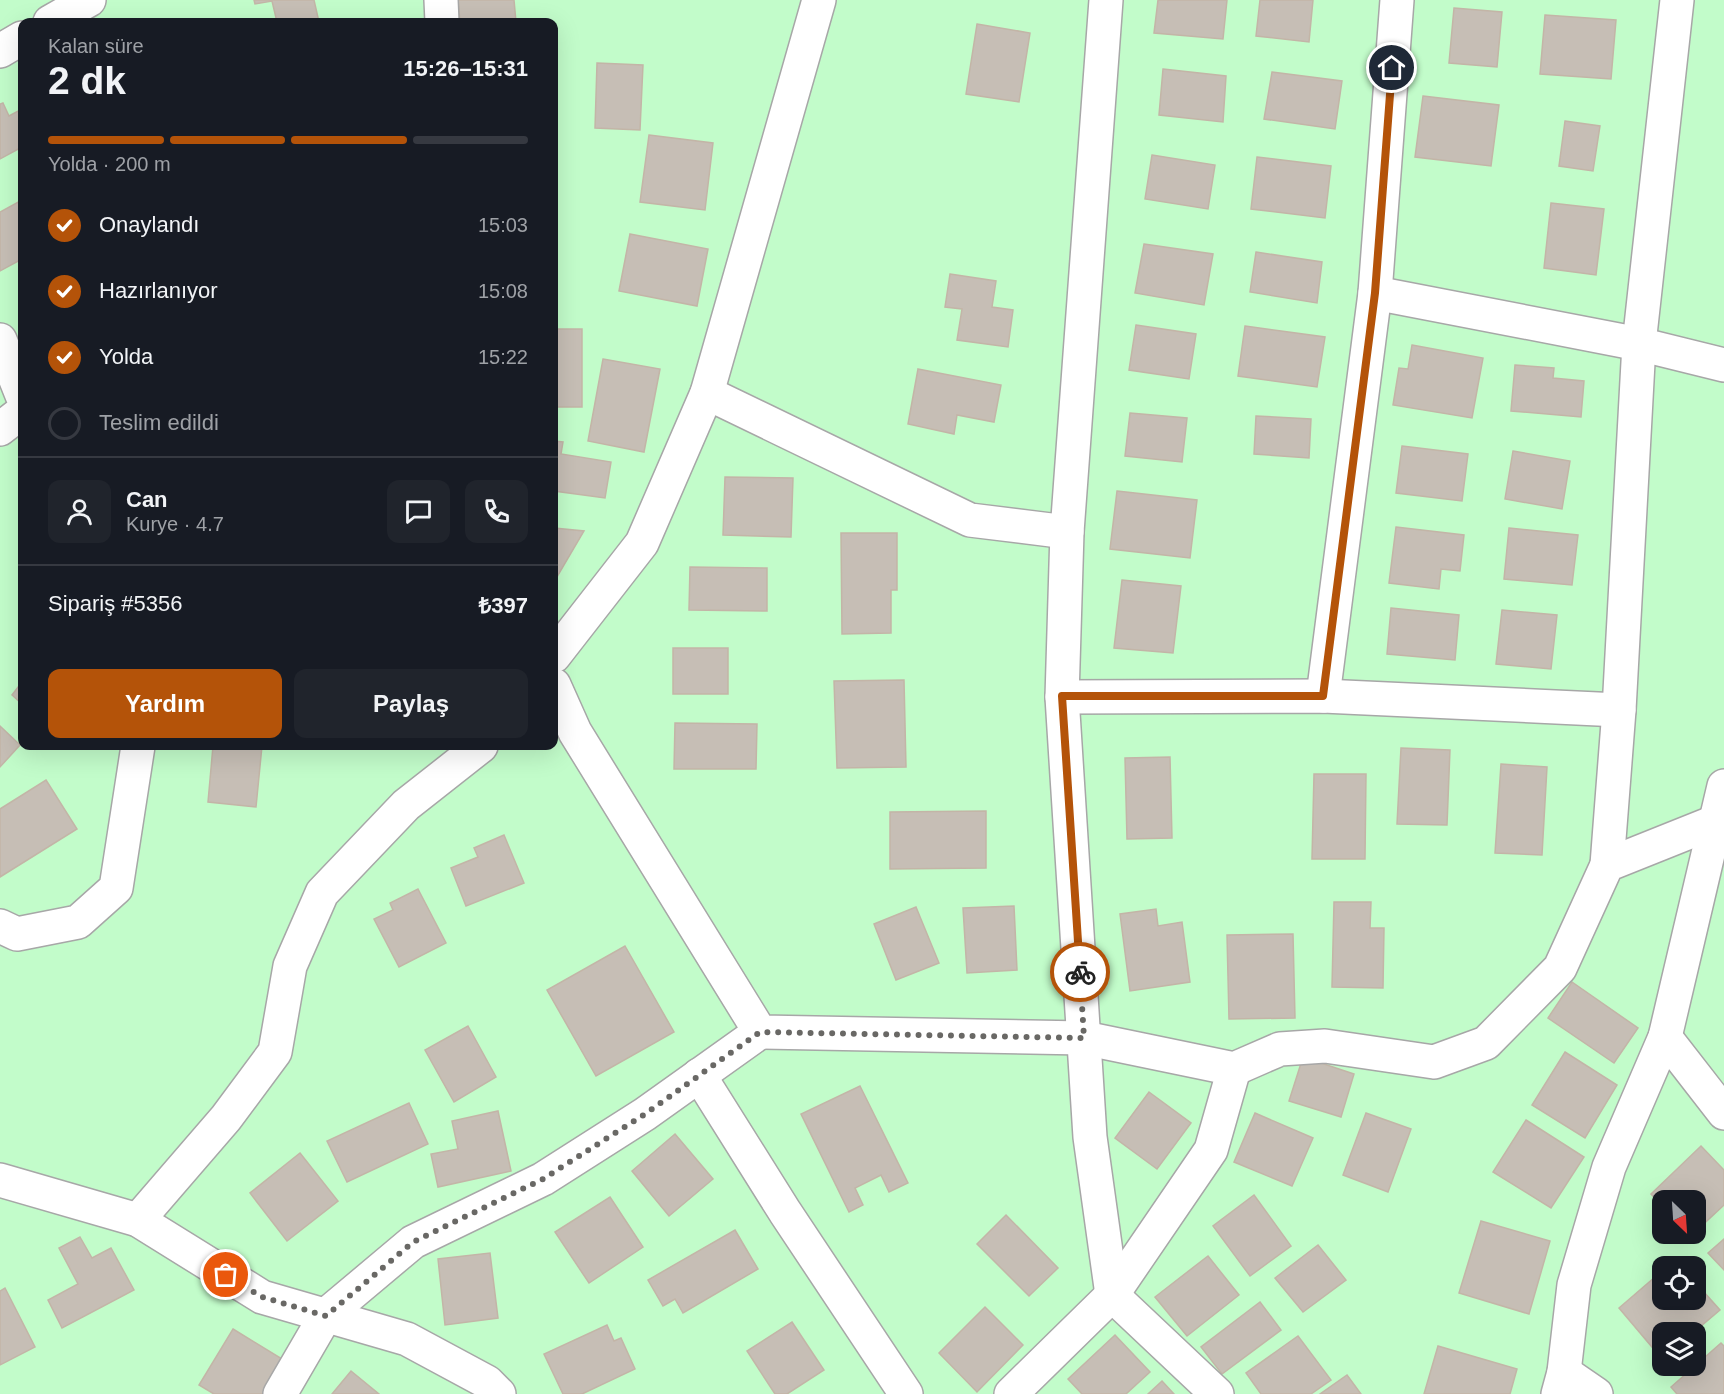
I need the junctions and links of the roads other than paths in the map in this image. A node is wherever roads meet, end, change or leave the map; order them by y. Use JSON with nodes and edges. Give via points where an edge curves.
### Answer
{"nodes":[{"id":1,"x":89,"y":0,"type":"edge"},
{"id":2,"x":441,"y":0,"type":"edge"},
{"id":3,"x":819,"y":0,"type":"edge"},
{"id":4,"x":1106,"y":0,"type":"edge"},
{"id":5,"x":1397,"y":0,"type":"edge"},
{"id":6,"x":1677,"y":0,"type":"edge"},
{"id":7,"x":57,"y":18,"type":"edge"},
{"id":8,"x":442,"y":18,"type":"edge"},
{"id":9,"x":18,"y":40,"type":"edge"},
{"id":10,"x":0,"y":51,"type":"edge"},
{"id":11,"x":1375,"y":293,"type":"junction"},
{"id":12,"x":0,"y":340,"type":"edge"},
{"id":13,"x":1639,"y":344,"type":"junction"},
{"id":14,"x":1724,"y":365,"type":"edge"},
{"id":15,"x":18,"y":385,"type":"edge"},
{"id":16,"x":707,"y":393,"type":"junction"},
{"id":17,"x":18,"y":415,"type":"edge"},
{"id":18,"x":0,"y":429,"type":"edge"},
{"id":19,"x":1067,"y":532,"type":"junction"},
{"id":20,"x":558,"y":651,"type":"edge"},
{"id":21,"x":558,"y":694,"type":"edge"},
{"id":22,"x":1062,"y":696,"type":"junction"},
{"id":23,"x":1323,"y":696,"type":"junction"},
{"id":24,"x":1620,"y":710,"type":"junction"},
{"id":25,"x":137,"y":750,"type":"edge"},
{"id":26,"x":476,"y":750,"type":"edge"},
{"id":27,"x":1724,"y":786,"type":"edge"},
{"id":28,"x":1720,"y":821,"type":"edge"},
{"id":29,"x":1607,"y":865,"type":"junction"},
{"id":30,"x":0,"y":927,"type":"edge"},
{"id":31,"x":760,"y":1032,"type":"junction"},
{"id":32,"x":1665,"y":1036,"type":"junction"},
{"id":33,"x":1084,"y":1038,"type":"junction"},
{"id":34,"x":1234,"y":1069,"type":"junction"},
{"id":35,"x":699,"y":1075,"type":"junction"},
{"id":36,"x":1724,"y":1113,"type":"edge"},
{"id":37,"x":0,"y":1180,"type":"edge"},
{"id":38,"x":138,"y":1220,"type":"junction"},
{"id":39,"x":1112,"y":1295,"type":"junction"},
{"id":40,"x":326,"y":1316,"type":"junction"},
{"id":41,"x":1561,"y":1383,"type":"edge"},
{"id":42,"x":280,"y":1394,"type":"edge"},
{"id":43,"x":499,"y":1394,"type":"edge"},
{"id":44,"x":906,"y":1394,"type":"edge"},
{"id":45,"x":1011,"y":1394,"type":"edge"},
{"id":46,"x":1217,"y":1394,"type":"edge"},
{"id":47,"x":1596,"y":1394,"type":"edge"}],
"edges":[{"from":1,"to":7,"type":"street"},
{"from":2,"to":8,"type":"street"},
{"from":3,"to":16,"type":"street"},
{"from":4,"to":19,"type":"street"},
{"from":5,"to":11,"type":"street"},
{"from":6,"to":13,"type":"street"},
{"from":9,"to":10,"type":"street"},
{"from":11,"to":13,"type":"street"},
{"from":11,"to":23,"type":"street"},
{"from":12,"to":15,"type":"street"},
{"from":13,"to":14,"type":"street"},
{"from":13,"to":24,"type":"street"},
{"from":16,"to":19,"type":"street","via":[[970,520]]},
{"from":16,"to":20,"type":"street","via":[[642,543]]},
{"from":17,"to":18,"type":"street"},
{"from":19,"to":22,"type":"street"},
{"from":21,"to":31,"type":"street","via":[[575,732]]},
{"from":22,"to":23,"type":"street"},
{"from":22,"to":33,"type":"street"},
{"from":23,"to":24,"type":"street"},
{"from":24,"to":29,"type":"street"},
{"from":25,"to":30,"type":"street","via":[[116,888],[78,922],[17,934]]},
{"from":26,"to":38,"type":"street","via":[[406,805],[322,892],[290,966],[275,1052],[226,1118]]},
{"from":27,"to":28,"type":"street"},
{"from":28,"to":29,"type":"street"},
{"from":28,"to":32,"type":"street"},
{"from":29,"to":34,"type":"street","via":[[1560,968],[1486,1043],[1434,1062],[1325,1046],[1280,1049]]},
{"from":31,"to":33,"type":"street"},
{"from":31,"to":35,"type":"street"},
{"from":32,"to":36,"type":"street"},
{"from":32,"to":41,"type":"street","via":[[1609,1167],[1574,1285]]},
{"from":33,"to":34,"type":"street"},
{"from":33,"to":39,"type":"street","via":[[1090,1137]]},
{"from":34,"to":39,"type":"street","via":[[1211,1150]]},
{"from":35,"to":40,"type":"street","via":[[543,1179],[413,1242]]},
{"from":35,"to":44,"type":"street"},
{"from":37,"to":38,"type":"street"},
{"from":38,"to":40,"type":"street","via":[[262,1297]]},
{"from":39,"to":45,"type":"street"},
{"from":39,"to":46,"type":"street"},
{"from":40,"to":42,"type":"street"},
{"from":40,"to":43,"type":"street","via":[[407,1339],[487,1382]]},
{"from":41,"to":47,"type":"street"}]}
